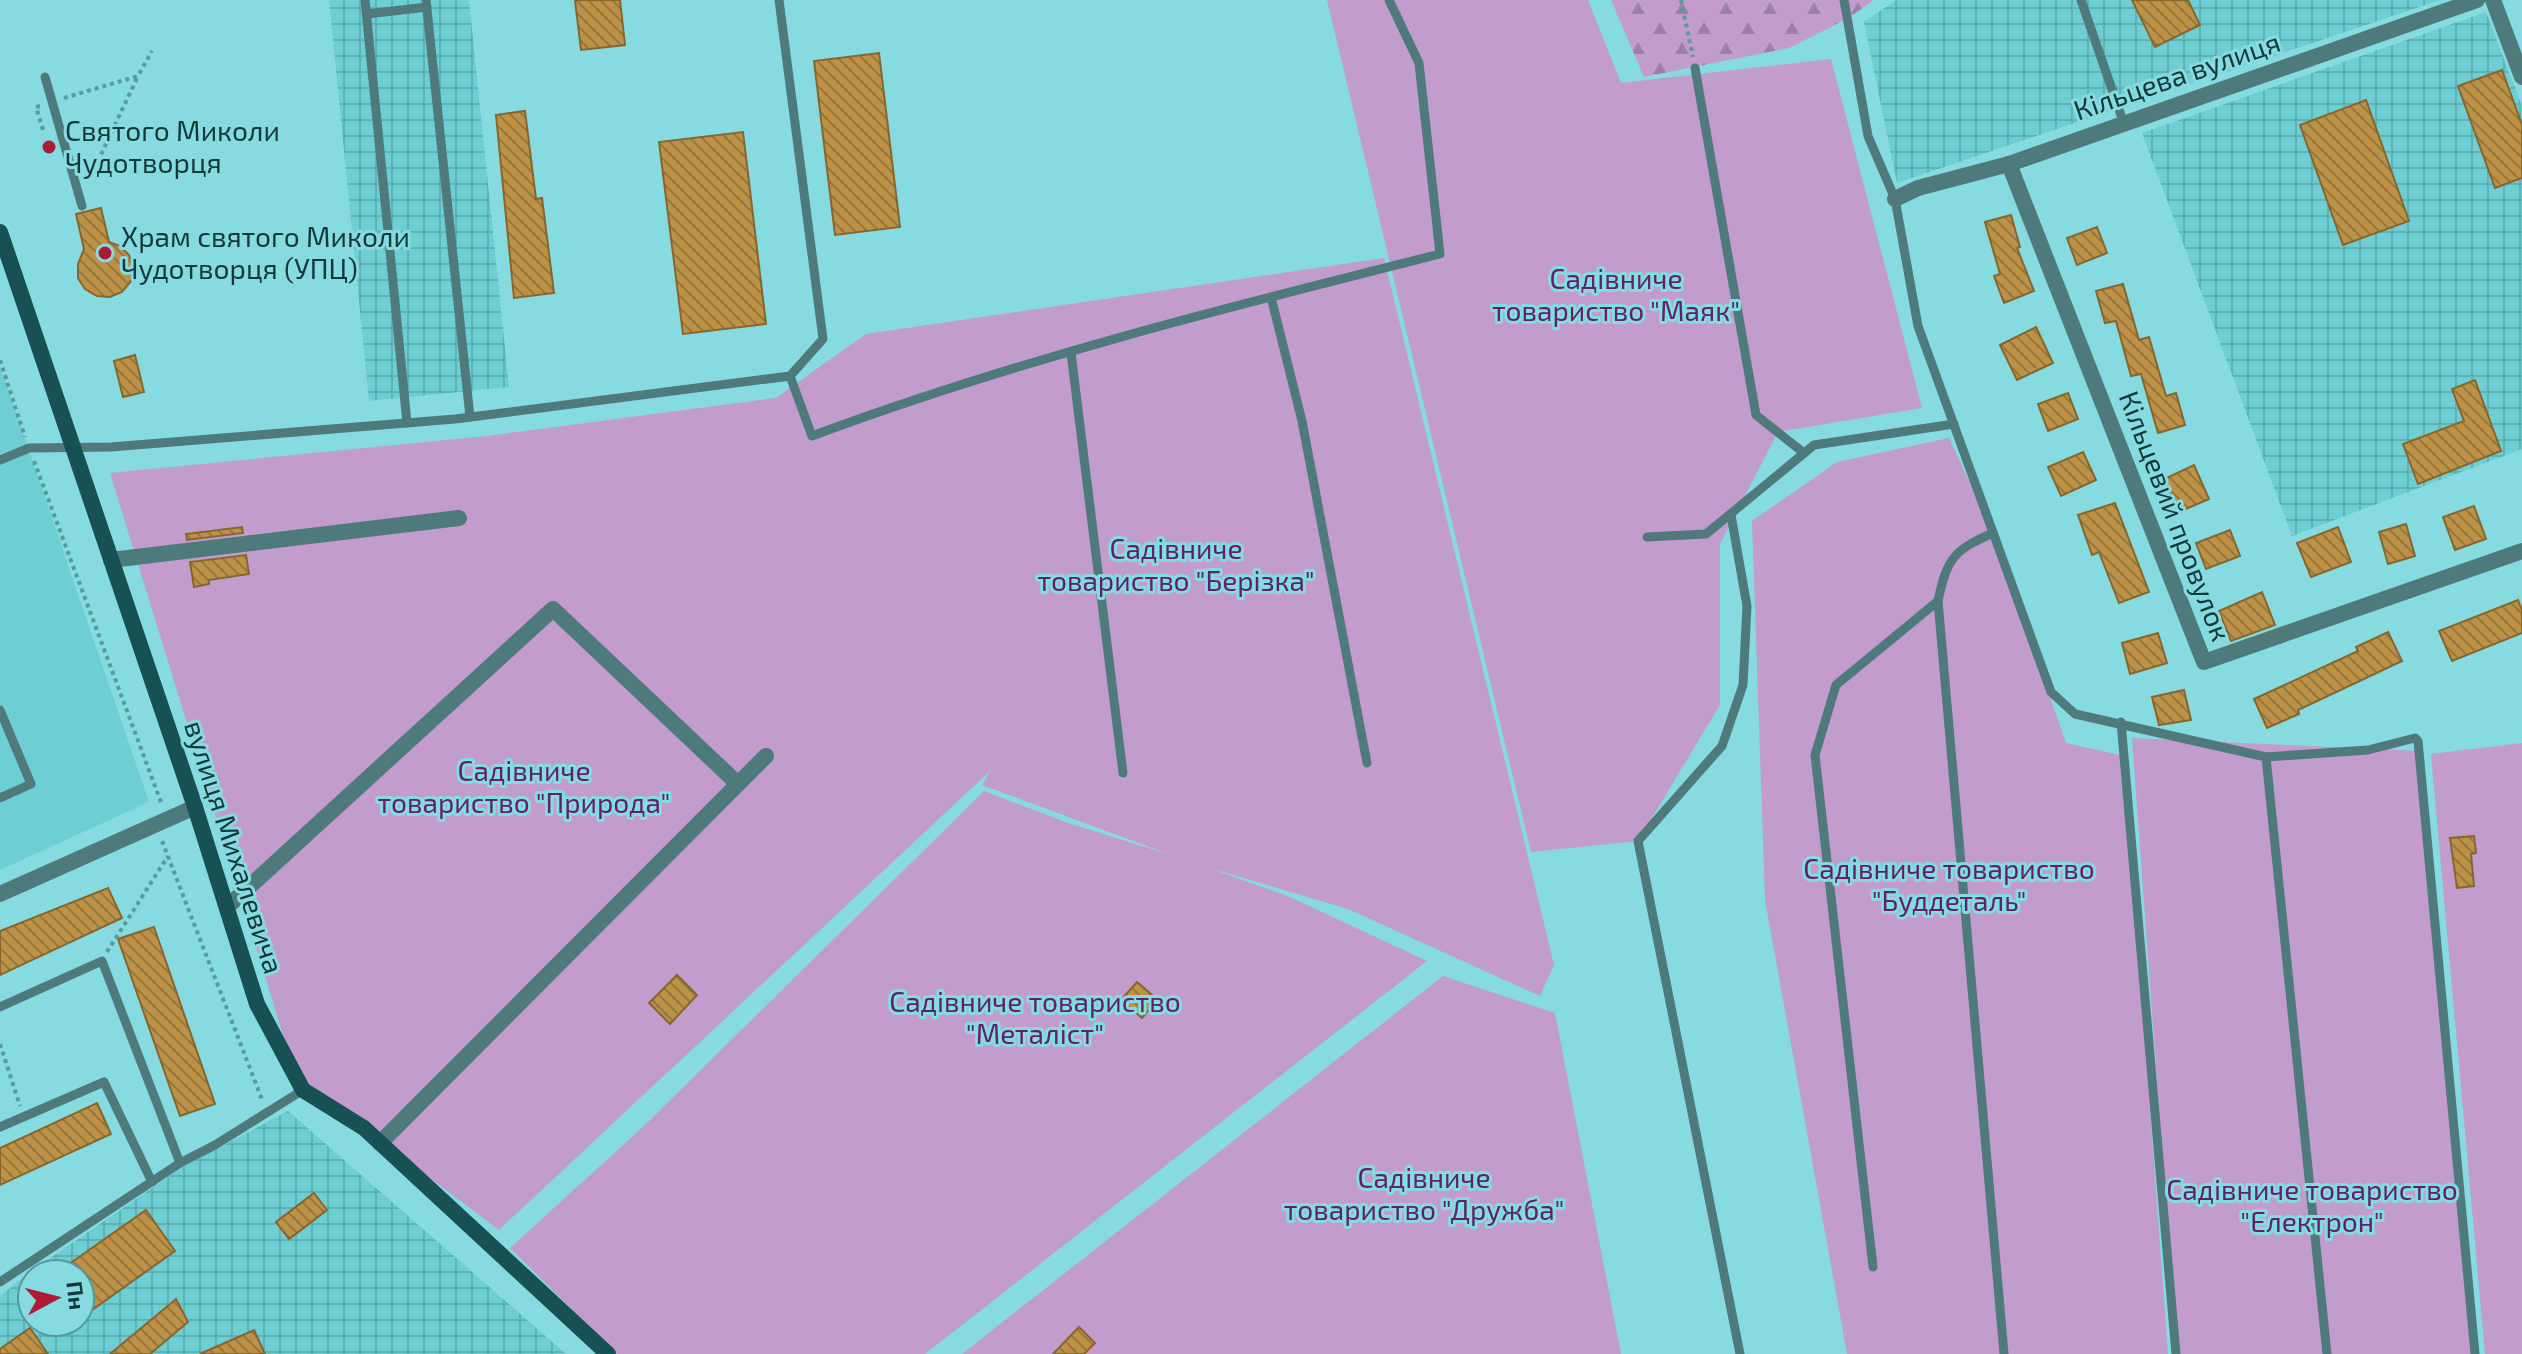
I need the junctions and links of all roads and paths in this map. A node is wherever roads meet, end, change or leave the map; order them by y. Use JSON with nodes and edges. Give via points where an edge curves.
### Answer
{"nodes":[{"id":1,"x":365,"y":0,"type":"edge"},
{"id":2,"x":779,"y":0,"type":"edge"},
{"id":3,"x":1389,"y":0,"type":"edge"},
{"id":4,"x":1681,"y":0,"type":"edge"},
{"id":5,"x":1844,"y":0,"type":"edge"},
{"id":6,"x":2081,"y":0,"type":"edge"},
{"id":7,"x":2477,"y":0,"type":"edge"},
{"id":8,"x":2493,"y":0,"type":"edge"},
{"id":9,"x":427,"y":4,"type":"edge"},
{"id":10,"x":367,"y":14,"type":"junction"},
{"id":11,"x":152,"y":51,"type":"dead end"},
{"id":12,"x":1695,"y":68,"type":"joint"},
{"id":13,"x":138,"y":76,"type":"junction"},
{"id":14,"x":45,"y":77,"type":"dead end"},
{"id":15,"x":2522,"y":77,"type":"edge"},
{"id":16,"x":52,"y":102,"type":"junction"},
{"id":17,"x":2123,"y":121,"type":"junction"},
{"id":18,"x":47,"y":143,"type":"dead end"},
{"id":19,"x":2009,"y":164,"type":"junction"},
{"id":20,"x":72,"y":169,"type":"junction"},
{"id":21,"x":1895,"y":199,"type":"junction"},
{"id":22,"x":82,"y":206,"type":"dead end"},
{"id":23,"x":0,"y":232,"type":"edge"},
{"id":24,"x":1271,"y":297,"type":"junction"},
{"id":25,"x":1071,"y":353,"type":"junction"},
{"id":26,"x":0,"y":360,"type":"edge"},
{"id":27,"x":790,"y":376,"type":"junction"},
{"id":28,"x":470,"y":417,"type":"junction"},
{"id":29,"x":407,"y":423,"type":"junction"},
{"id":30,"x":1954,"y":424,"type":"junction"},
{"id":31,"x":71,"y":445,"type":"junction"},
{"id":32,"x":29,"y":448,"type":"junction"},
{"id":33,"x":1804,"y":453,"type":"junction"},
{"id":34,"x":0,"y":460,"type":"edge"},
{"id":35,"x":1731,"y":515,"type":"junction"},
{"id":36,"x":459,"y":518,"type":"dead end"},
{"id":37,"x":1993,"y":533,"type":"junction"},
{"id":38,"x":1647,"y":537,"type":"dead end"},
{"id":39,"x":2522,"y":551,"type":"edge"},
{"id":40,"x":111,"y":560,"type":"junction"},
{"id":41,"x":1938,"y":601,"type":"junction"},
{"id":42,"x":0,"y":710,"type":"edge"},
{"id":43,"x":2121,"y":722,"type":"junction"},
{"id":44,"x":766,"y":756,"type":"dead end"},
{"id":45,"x":2266,"y":757,"type":"junction"},
{"id":46,"x":1367,"y":763,"type":"dead end"},
{"id":47,"x":1123,"y":773,"type":"dead end"},
{"id":48,"x":738,"y":784,"type":"junction"},
{"id":49,"x":0,"y":798,"type":"edge"},
{"id":50,"x":195,"y":807,"type":"junction"},
{"id":51,"x":162,"y":821,"type":"junction"},
{"id":52,"x":168,"y":856,"type":"junction"},
{"id":53,"x":0,"y":894,"type":"edge"},
{"id":54,"x":227,"y":907,"type":"junction"},
{"id":55,"x":102,"y":961,"type":"junction"},
{"id":56,"x":0,"y":1007,"type":"edge"},
{"id":57,"x":0,"y":1044,"type":"edge"},
{"id":58,"x":303,"y":1090,"type":"junction"},
{"id":59,"x":268,"y":1113,"type":"junction"},
{"id":60,"x":23,"y":1117,"type":"junction"},
{"id":61,"x":0,"y":1127,"type":"edge"},
{"id":62,"x":380,"y":1143,"type":"junction"},
{"id":63,"x":180,"y":1163,"type":"junction"},
{"id":64,"x":152,"y":1182,"type":"junction"},
{"id":65,"x":1873,"y":1267,"type":"dead end"},
{"id":66,"x":0,"y":1282,"type":"edge"},
{"id":67,"x":608,"y":1354,"type":"edge"},
{"id":68,"x":1740,"y":1354,"type":"edge"},
{"id":69,"x":2004,"y":1354,"type":"edge"},
{"id":70,"x":2176,"y":1354,"type":"edge"},
{"id":71,"x":2327,"y":1354,"type":"edge"},
{"id":72,"x":2475,"y":1354,"type":"edge"}],
"edges":[{"from":1,"to":10,"type":"lane"},
{"from":2,"to":27,"type":"lane","via":[[823,339]]},
{"from":3,"to":24,"type":"lane","via":[[1419,63],[1440,254]]},
{"from":4,"to":12,"type":"path"},
{"from":5,"to":21,"type":"lane","via":[[1868,136]]},
{"from":6,"to":17,"type":"lane"},
{"from":7,"to":17,"type":"street","name":"Кільцева вулиця"},
{"from":8,"to":15,"type":"street"},
{"from":9,"to":10,"type":"lane"},
{"from":9,"to":28,"type":"lane"},
{"from":10,"to":29,"type":"lane"},
{"from":11,"to":13,"type":"path"},
{"from":12,"to":33,"type":"lane","via":[[1756,415]]},
{"from":13,"to":16,"type":"path"},
{"from":13,"to":20,"type":"path","via":[[98,161]]},
{"from":14,"to":16,"type":"lane"},
{"from":16,"to":18,"type":"path","via":[[36,107]]},
{"from":16,"to":20,"type":"lane"},
{"from":17,"to":19,"type":"street","name":"Кільцева вулиця"},
{"from":19,"to":21,"type":"street","name":"Кільцева вулиця"},
{"from":19,"to":39,"type":"street","name":"Кільцевий провулок","via":[[2204,662]]},
{"from":20,"to":22,"type":"lane"},
{"from":21,"to":30,"type":"lane","via":[[1918,326]]},
{"from":23,"to":31,"type":"street","name":"вулиця Михалевича"},
{"from":24,"to":25,"type":"lane"},
{"from":24,"to":46,"type":"lane","via":[[1302,421]]},
{"from":25,"to":27,"type":"lane","via":[[925,394],[812,436]]},
{"from":25,"to":47,"type":"lane"},
{"from":26,"to":32,"type":"path"},
{"from":27,"to":28,"type":"lane"},
{"from":28,"to":29,"type":"lane"},
{"from":29,"to":31,"type":"lane","via":[[111,447]]},
{"from":30,"to":33,"type":"lane","via":[[1814,445]]},
{"from":30,"to":37,"type":"lane"},
{"from":31,"to":32,"type":"lane"},
{"from":31,"to":40,"type":"street","name":"вулиця Михалевича"},
{"from":32,"to":34,"type":"lane"},
{"from":32,"to":51,"type":"path"},
{"from":33,"to":35,"type":"lane"},
{"from":35,"to":38,"type":"lane","via":[[1706,534]]},
{"from":35,"to":68,"type":"lane","via":[[1747,606],[1743,685],[1722,746],[1638,841]]},
{"from":36,"to":40,"type":"street"},
{"from":37,"to":41,"type":"lane","via":[[1961,547],[1943,576]]},
{"from":37,"to":43,"type":"lane","via":[[2051,692],[2075,714]]},
{"from":40,"to":50,"type":"street","name":"вулиця Михалевича"},
{"from":41,"to":65,"type":"lane","via":[[1836,685],[1815,755]]},
{"from":41,"to":69,"type":"lane"},
{"from":42,"to":49,"type":"lane","via":[[31,784]]},
{"from":43,"to":45,"type":"lane"},
{"from":43,"to":70,"type":"lane"},
{"from":44,"to":48,"type":"street"},
{"from":45,"to":71,"type":"lane"},
{"from":45,"to":72,"type":"lane","via":[[2418,741]]},
{"from":48,"to":54,"type":"street","via":[[553,609]]},
{"from":48,"to":62,"type":"street"},
{"from":50,"to":51,"type":"street"},
{"from":50,"to":54,"type":"street","name":"вулиця Михалевича"},
{"from":51,"to":52,"type":"path"},
{"from":51,"to":53,"type":"street"},
{"from":52,"to":55,"type":"path"},
{"from":52,"to":59,"type":"path"},
{"from":54,"to":58,"type":"street","name":"вулиця Михалевича","via":[[257,1004]]},
{"from":55,"to":56,"type":"lane"},
{"from":55,"to":63,"type":"lane"},
{"from":57,"to":60,"type":"path"},
{"from":58,"to":59,"type":"lane"},
{"from":58,"to":62,"type":"street","name":"вулиця Михалевича"},
{"from":59,"to":63,"type":"lane"},
{"from":60,"to":61,"type":"lane"},
{"from":60,"to":64,"type":"lane","via":[[104,1082]]},
{"from":62,"to":67,"type":"street","name":"вулиця Михалевича"},
{"from":63,"to":64,"type":"lane"},
{"from":64,"to":66,"type":"lane"}]}
